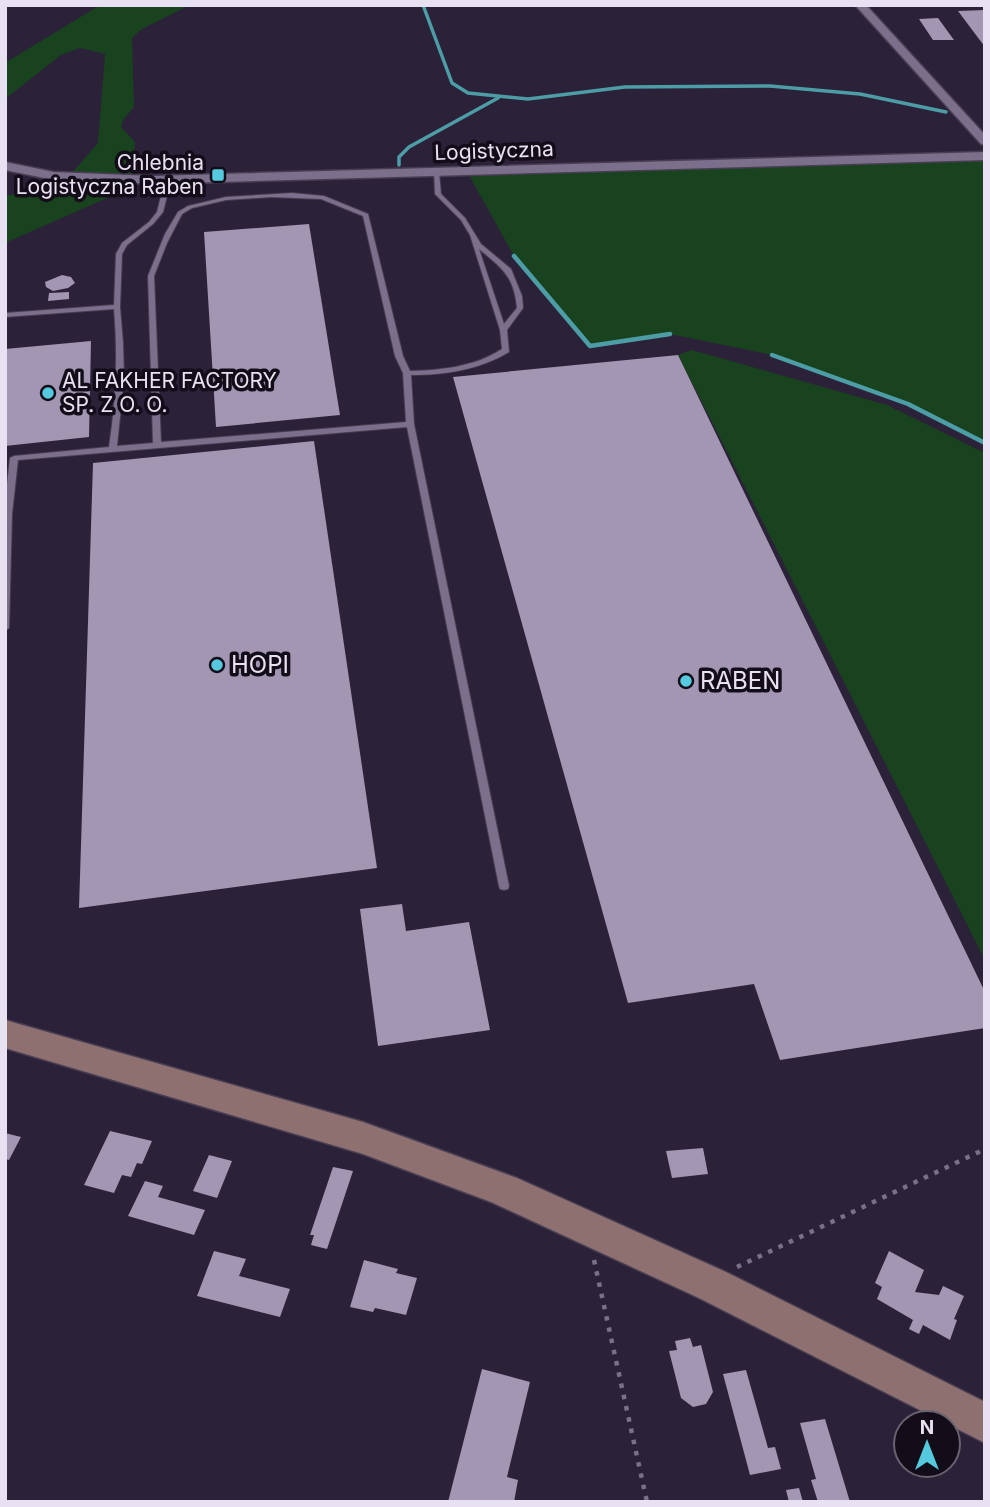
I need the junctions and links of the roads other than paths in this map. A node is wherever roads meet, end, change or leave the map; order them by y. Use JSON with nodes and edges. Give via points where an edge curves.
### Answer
{"nodes":[{"id":1,"x":860,"y":5,"type":"edge"},
{"id":2,"x":985,"y":142,"type":"edge"},
{"id":3,"x":985,"y":156,"type":"edge"},
{"id":4,"x":5,"y":166,"type":"edge"},
{"id":5,"x":436,"y":172,"type":"junction"},
{"id":6,"x":168,"y":180,"type":"junction"},
{"id":7,"x":472,"y":236,"type":"junction"},
{"id":8,"x":117,"y":307,"type":"junction"},
{"id":9,"x":5,"y":315,"type":"edge"},
{"id":10,"x":503,"y":330,"type":"junction"},
{"id":11,"x":407,"y":373,"type":"junction"},
{"id":12,"x":410,"y":424,"type":"junction"},
{"id":13,"x":157,"y":445,"type":"junction"},
{"id":14,"x":113,"y":449,"type":"junction"},
{"id":15,"x":5,"y":628,"type":"edge"},
{"id":16,"x":504,"y":886,"type":"dead end"},
{"id":17,"x":5,"y":1034,"type":"edge"},
{"id":18,"x":985,"y":1423,"type":"edge"}],
"edges":[{"from":1,"to":2,"type":"street"},
{"from":3,"to":5,"type":"street","name":"Logistyczna"},
{"from":4,"to":6,"type":"street","name":"Logistyczna","via":[[54,176]]},
{"from":5,"to":6,"type":"street","name":"Logistyczna"},
{"from":5,"to":7,"type":"lane","via":[[438,194],[463,219]]},
{"from":6,"to":8,"type":"lane","via":[[160,212],[119,254]]},
{"from":7,"to":10,"type":"lane"},
{"from":7,"to":10,"type":"lane","via":[[508,268],[519,296],[520,308]]},
{"from":8,"to":9,"type":"lane"},
{"from":8,"to":14,"type":"lane","via":[[120,404]]},
{"from":10,"to":11,"type":"lane","via":[[506,349],[491,361]]},
{"from":11,"to":12,"type":"lane"},
{"from":11,"to":13,"type":"lane","via":[[366,215],[321,197],[282,194],[204,201],[180,213],[151,276]]},
{"from":12,"to":13,"type":"lane"},
{"from":12,"to":16,"type":"lane"},
{"from":13,"to":14,"type":"lane"},
{"from":14,"to":15,"type":"lane","via":[[14,457]]},
{"from":17,"to":18,"type":"street","via":[[444,1167],[600,1231],[725,1290]]}]}
